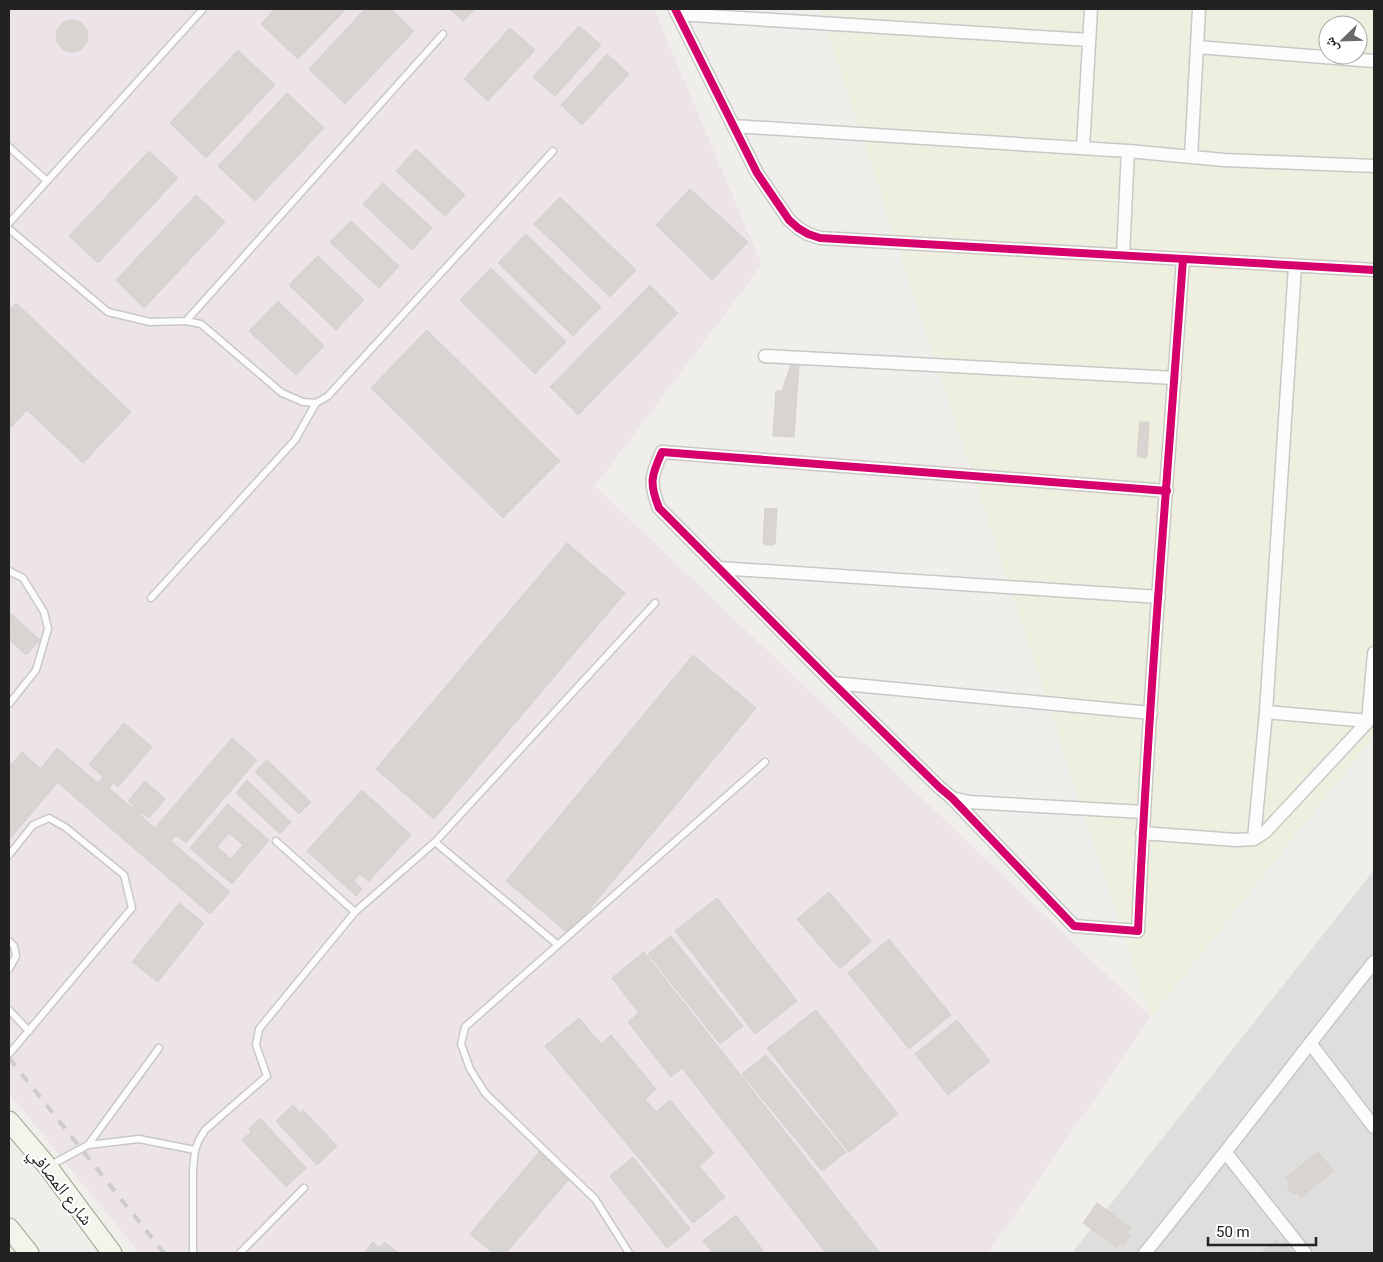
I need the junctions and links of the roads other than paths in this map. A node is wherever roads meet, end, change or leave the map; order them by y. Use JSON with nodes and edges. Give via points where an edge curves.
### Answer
{"nodes":[{"id":1,"x":203,"y":9,"type":"edge"},
{"id":2,"x":1091,"y":9,"type":"edge"},
{"id":3,"x":1199,"y":9,"type":"edge"},
{"id":4,"x":676,"y":11,"type":"edge"},
{"id":5,"x":443,"y":34,"type":"dead end"},
{"id":6,"x":1089,"y":40,"type":"junction"},
{"id":7,"x":1197,"y":47,"type":"junction"},
{"id":8,"x":1374,"y":61,"type":"edge"},
{"id":9,"x":733,"y":126,"type":"junction"},
{"id":10,"x":9,"y":147,"type":"edge"},
{"id":11,"x":1083,"y":148,"type":"junction"},
{"id":12,"x":553,"y":151,"type":"dead end"},
{"id":13,"x":1128,"y":151,"type":"junction"},
{"id":14,"x":1191,"y":157,"type":"junction"},
{"id":15,"x":1374,"y":166,"type":"edge"},
{"id":16,"x":47,"y":180,"type":"junction"},
{"id":17,"x":9,"y":224,"type":"edge"},
{"id":18,"x":9,"y":229,"type":"edge"},
{"id":19,"x":1122,"y":255,"type":"junction"},
{"id":20,"x":1183,"y":259,"type":"junction"},
{"id":21,"x":1295,"y":266,"type":"junction"},
{"id":22,"x":1374,"y":270,"type":"edge"},
{"id":23,"x":186,"y":321,"type":"junction"},
{"id":24,"x":765,"y":356,"type":"dead end"},
{"id":25,"x":1175,"y":378,"type":"junction"},
{"id":26,"x":316,"y":402,"type":"junction"},
{"id":27,"x":1167,"y":491,"type":"junction"},
{"id":28,"x":719,"y":568,"type":"junction"},
{"id":29,"x":9,"y":571,"type":"edge"},
{"id":30,"x":1159,"y":597,"type":"junction"},
{"id":31,"x":151,"y":598,"type":"dead end"},
{"id":32,"x":655,"y":603,"type":"dead end"},
{"id":33,"x":1374,"y":653,"type":"edge"},
{"id":34,"x":833,"y":683,"type":"junction"},
{"id":35,"x":9,"y":704,"type":"edge"},
{"id":36,"x":1266,"y":712,"type":"junction"},
{"id":37,"x":1151,"y":713,"type":"junction"},
{"id":38,"x":1371,"y":718,"type":"edge"},
{"id":39,"x":765,"y":762,"type":"dead end"},
{"id":40,"x":952,"y":798,"type":"junction"},
{"id":41,"x":1144,"y":812,"type":"junction"},
{"id":42,"x":1142,"y":833,"type":"junction"},
{"id":43,"x":1254,"y":839,"type":"junction"},
{"id":44,"x":276,"y":841,"type":"dead end"},
{"id":45,"x":435,"y":842,"type":"junction"},
{"id":46,"x":9,"y":855,"type":"edge"},
{"id":47,"x":355,"y":912,"type":"junction"},
{"id":48,"x":9,"y":940,"type":"edge"},
{"id":49,"x":558,"y":945,"type":"junction"},
{"id":50,"x":1374,"y":962,"type":"edge"},
{"id":51,"x":9,"y":969,"type":"edge"},
{"id":52,"x":9,"y":1010,"type":"edge"},
{"id":53,"x":29,"y":1031,"type":"junction"},
{"id":54,"x":1310,"y":1043,"type":"junction"},
{"id":55,"x":159,"y":1048,"type":"dead end"},
{"id":56,"x":9,"y":1054,"type":"edge"},
{"id":57,"x":9,"y":1121,"type":"edge"},
{"id":58,"x":1374,"y":1128,"type":"edge"},
{"id":59,"x":88,"y":1145,"type":"junction"},
{"id":60,"x":195,"y":1150,"type":"junction"},
{"id":61,"x":1226,"y":1153,"type":"junction"},
{"id":62,"x":48,"y":1167,"type":"junction"},
{"id":63,"x":304,"y":1188,"type":"dead end"},
{"id":64,"x":9,"y":1228,"type":"edge"},
{"id":65,"x":29,"y":1253,"type":"edge"},
{"id":66,"x":112,"y":1253,"type":"edge"},
{"id":67,"x":194,"y":1253,"type":"edge"},
{"id":68,"x":240,"y":1253,"type":"edge"},
{"id":69,"x":629,"y":1253,"type":"edge"},
{"id":70,"x":1146,"y":1253,"type":"edge"},
{"id":71,"x":1305,"y":1253,"type":"edge"}],
"edges":[{"from":1,"to":16,"type":"lane"},
{"from":2,"to":6,"type":"street"},
{"from":3,"to":7,"type":"street"},
{"from":4,"to":6,"type":"street"},
{"from":4,"to":9,"type":"street"},
{"from":5,"to":23,"type":"lane"},
{"from":6,"to":11,"type":"street"},
{"from":7,"to":8,"type":"street"},
{"from":7,"to":14,"type":"street"},
{"from":9,"to":11,"type":"street"},
{"from":9,"to":19,"type":"street","via":[[756,174],[773,199],[790,220],[808,234],[820,238]]},
{"from":10,"to":16,"type":"lane"},
{"from":11,"to":13,"type":"street"},
{"from":12,"to":26,"type":"lane","via":[[328,396]]},
{"from":13,"to":14,"type":"street"},
{"from":13,"to":19,"type":"street"},
{"from":14,"to":15,"type":"street"},
{"from":16,"to":17,"type":"lane"},
{"from":18,"to":23,"type":"lane","via":[[108,312],[150,322]]},
{"from":19,"to":20,"type":"street"},
{"from":20,"to":21,"type":"street"},
{"from":20,"to":25,"type":"street"},
{"from":21,"to":22,"type":"street"},
{"from":21,"to":36,"type":"street"},
{"from":23,"to":26,"type":"lane","via":[[201,324],[282,394],[303,402]]},
{"from":24,"to":25,"type":"street"},
{"from":25,"to":27,"type":"street"},
{"from":26,"to":31,"type":"lane","via":[[295,440]]},
{"from":27,"to":28,"type":"street","via":[[662,452],[652,474],[653,494],[659,508]]},
{"from":27,"to":30,"type":"street"},
{"from":28,"to":30,"type":"street"},
{"from":28,"to":34,"type":"street"},
{"from":29,"to":35,"type":"lane","via":[[23,578],[44,612],[48,629],[36,670]]},
{"from":30,"to":37,"type":"street"},
{"from":32,"to":45,"type":"lane"},
{"from":33,"to":38,"type":"street"},
{"from":34,"to":37,"type":"street"},
{"from":34,"to":40,"type":"street"},
{"from":36,"to":38,"type":"street"},
{"from":36,"to":43,"type":"street"},
{"from":37,"to":41,"type":"street"},
{"from":38,"to":43,"type":"street","via":[[1265,832]]},
{"from":39,"to":49,"type":"lane"},
{"from":40,"to":41,"type":"street","via":[[969,802]]},
{"from":40,"to":42,"type":"street","via":[[1074,926],[1138,931]]},
{"from":41,"to":42,"type":"street"},
{"from":42,"to":43,"type":"street"},
{"from":44,"to":47,"type":"lane"},
{"from":45,"to":47,"type":"lane"},
{"from":45,"to":49,"type":"lane"},
{"from":46,"to":53,"type":"lane","via":[[33,825],[49,818],[124,874],[132,908]]},
{"from":47,"to":60,"type":"lane","via":[[260,1029],[256,1045],[267,1076],[205,1130]]},
{"from":48,"to":51,"type":"lane","via":[[16,956]]},
{"from":49,"to":69,"type":"lane","via":[[465,1027],[462,1044],[470,1069],[485,1093],[595,1199]]},
{"from":50,"to":54,"type":"street"},
{"from":52,"to":53,"type":"lane"},
{"from":53,"to":56,"type":"lane"},
{"from":54,"to":58,"type":"street"},
{"from":54,"to":61,"type":"street"},
{"from":55,"to":59,"type":"lane"},
{"from":57,"to":62,"type":"main road","name":"شارع المصافي"},
{"from":59,"to":60,"type":"lane","via":[[139,1139]]},
{"from":59,"to":62,"type":"lane"},
{"from":60,"to":67,"type":"lane"},
{"from":61,"to":70,"type":"street"},
{"from":61,"to":71,"type":"street"},
{"from":62,"to":66,"type":"main road","name":"شارع المصافي"},
{"from":63,"to":68,"type":"lane"},
{"from":64,"to":65,"type":"main road"}]}
